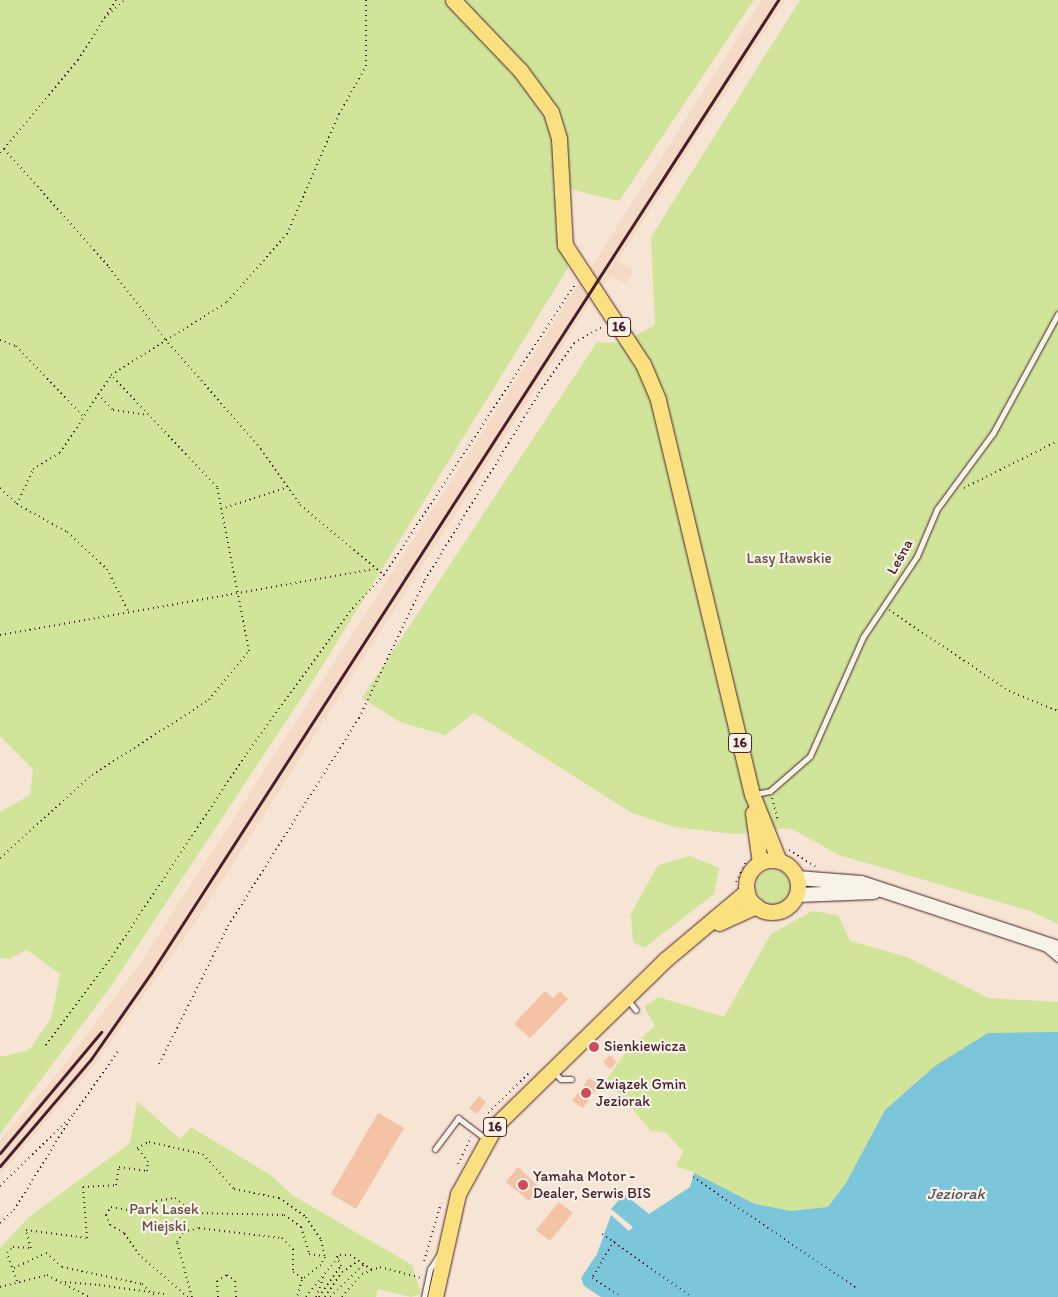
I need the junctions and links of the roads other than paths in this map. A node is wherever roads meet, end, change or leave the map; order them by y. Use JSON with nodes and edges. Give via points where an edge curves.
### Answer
{"nodes":[{"id":1,"x":453,"y":0,"type":"edge"},
{"id":2,"x":1058,"y":314,"type":"edge"},
{"id":3,"x":752,"y":794,"type":"junction"},
{"id":4,"x":779,"y":861,"type":"junction"},
{"id":5,"x":760,"y":863,"type":"junction"},
{"id":6,"x":797,"y":878,"type":"junction"},
{"id":7,"x":747,"y":891,"type":"junction"},
{"id":8,"x":796,"y":895,"type":"junction"},
{"id":9,"x":897,"y":895,"type":"junction"},
{"id":10,"x":756,"y":906,"type":"junction"},
{"id":11,"x":701,"y":931,"type":"junction"},
{"id":12,"x":1036,"y":940,"type":"junction"},
{"id":13,"x":1058,"y":948,"type":"edge"},
{"id":14,"x":1058,"y":959,"type":"edge"},
{"id":15,"x":626,"y":998,"type":"junction"},
{"id":16,"x":636,"y":1010,"type":"dead end"},
{"id":17,"x":550,"y":1069,"type":"junction"},
{"id":18,"x":571,"y":1078,"type":"dead end"},
{"id":19,"x":486,"y":1139,"type":"junction"},
{"id":20,"x":435,"y":1149,"type":"dead end"},
{"id":21,"x":444,"y":1248,"type":"junction"},
{"id":22,"x":424,"y":1297,"type":"edge"},
{"id":23,"x":435,"y":1297,"type":"edge"}],
"edges":[{"from":1,"to":3,"type":"main road","number":"16","via":[[520,70],[551,112],[559,139],[563,236],[581,274],[643,364],[658,400]]},
{"from":2,"to":3,"type":"lane","name":"Leśna","via":[[993,433],[938,508],[886,608],[862,637],[810,756],[770,791]]},
{"from":3,"to":4,"type":"main road","number":"16"},
{"from":3,"to":5,"type":"main road","number":"16"},
{"from":4,"to":5,"type":"main road"},
{"from":4,"to":6,"type":"main road","number":"16"},
{"from":5,"to":7,"type":"main road","number":"16","via":[[749,875]]},
{"from":6,"to":8,"type":"main road"},
{"from":6,"to":9,"type":"main road","via":[[861,883]]},
{"from":7,"to":10,"type":"main road"},
{"from":7,"to":11,"type":"main road","number":"16"},
{"from":8,"to":9,"type":"main road","via":[[826,891]]},
{"from":8,"to":10,"type":"main road","via":[[792,904],[774,912]]},
{"from":9,"to":12,"type":"main road"},
{"from":10,"to":11,"type":"main road","number":"16"},
{"from":11,"to":15,"type":"main road","number":"16"},
{"from":12,"to":13,"type":"main road"},
{"from":12,"to":14,"type":"lane"},
{"from":15,"to":16,"type":"lane"},
{"from":15,"to":17,"type":"main road","number":"16"},
{"from":17,"to":18,"type":"lane","via":[[561,1079]]},
{"from":17,"to":19,"type":"main road","number":"16"},
{"from":19,"to":20,"type":"lane","via":[[458,1118]]},
{"from":19,"to":21,"type":"main road","number":"16","via":[[458,1194]]},
{"from":21,"to":22,"type":"lane","via":[[430,1269]]},
{"from":21,"to":23,"type":"main road","number":"16"}]}
